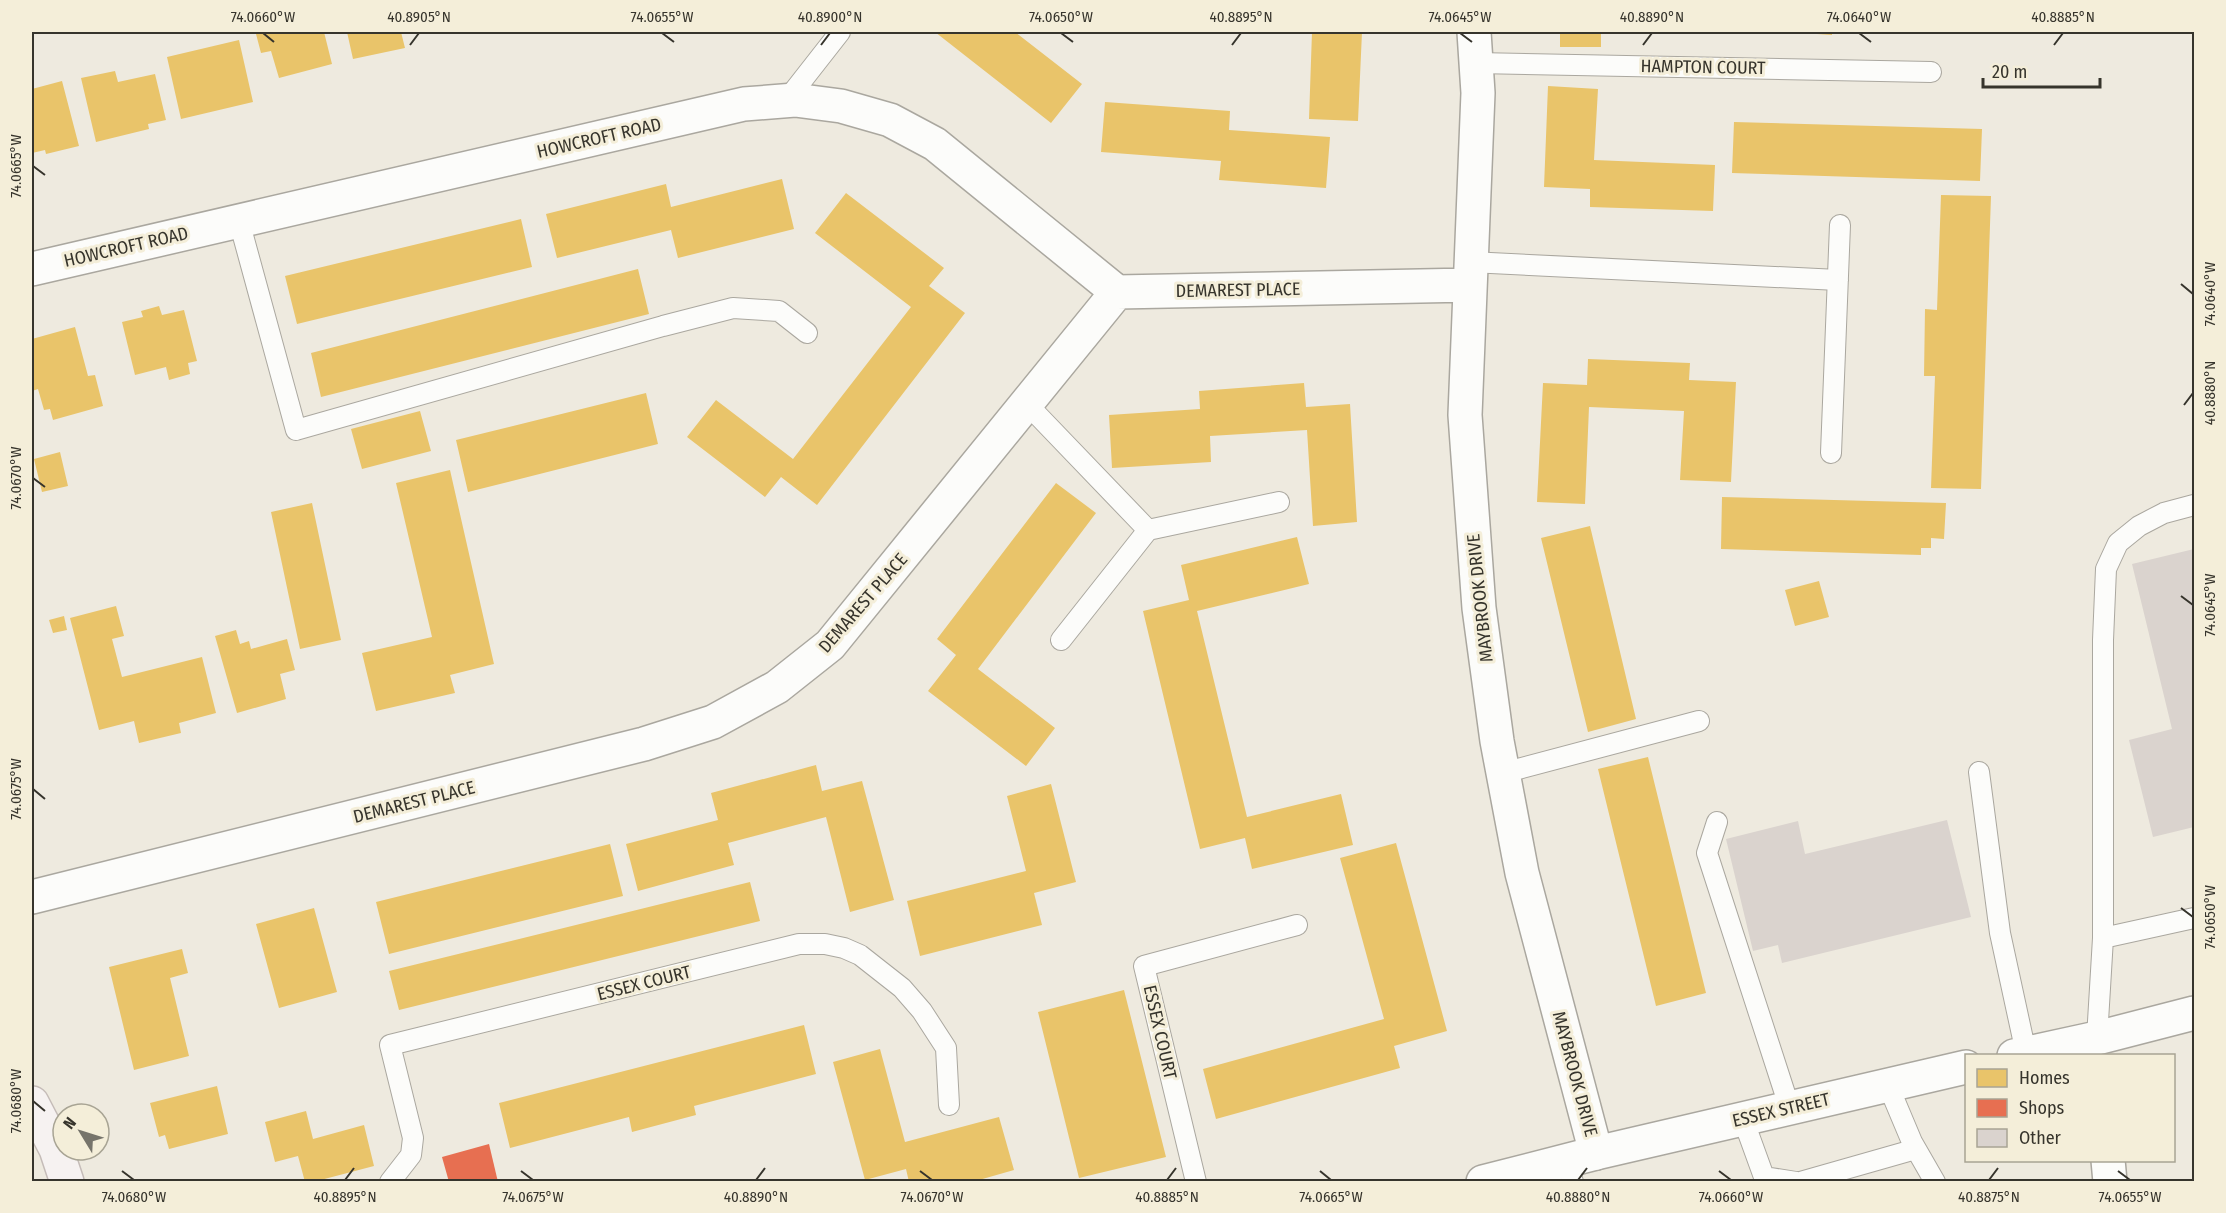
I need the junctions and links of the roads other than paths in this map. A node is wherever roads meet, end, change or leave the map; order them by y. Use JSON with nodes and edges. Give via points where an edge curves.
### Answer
{"nodes":[{"id":1,"x":840,"y":32,"type":"edge"},
{"id":2,"x":1475,"y":47,"type":"edge"},
{"id":3,"x":1931,"y":72,"type":"dead end"},
{"id":4,"x":786,"y":101,"type":"junction"},
{"id":5,"x":239,"y":221,"type":"junction"},
{"id":6,"x":1840,"y":225,"type":"dead end"},
{"id":7,"x":32,"y":269,"type":"edge"},
{"id":8,"x":1470,"y":274,"type":"junction"},
{"id":9,"x":1838,"y":280,"type":"junction"},
{"id":10,"x":1117,"y":292,"type":"junction"},
{"id":11,"x":807,"y":333,"type":"dead end"},
{"id":12,"x":1027,"y":404,"type":"junction"},
{"id":13,"x":1831,"y":453,"type":"dead end"},
{"id":14,"x":1279,"y":502,"type":"dead end"},
{"id":15,"x":2194,"y":505,"type":"edge"},
{"id":16,"x":1148,"y":530,"type":"junction"},
{"id":17,"x":1061,"y":640,"type":"dead end"},
{"id":18,"x":1699,"y":721,"type":"dead end"},
{"id":19,"x":1979,"y":772,"type":"dead end"},
{"id":20,"x":1503,"y":773,"type":"junction"},
{"id":21,"x":1718,"y":822,"type":"dead end"},
{"id":22,"x":32,"y":897,"type":"edge"},
{"id":23,"x":2194,"y":918,"type":"edge"},
{"id":24,"x":1297,"y":925,"type":"dead end"},
{"id":25,"x":2103,"y":938,"type":"junction"},
{"id":26,"x":2194,"y":1013,"type":"edge"},
{"id":27,"x":2097,"y":1047,"type":"edge"},
{"id":28,"x":2020,"y":1054,"type":"edge"},
{"id":29,"x":1965,"y":1067,"type":"edge"},
{"id":30,"x":1888,"y":1085,"type":"junction"},
{"id":31,"x":32,"y":1103,"type":"edge"},
{"id":32,"x":949,"y":1105,"type":"dead end"},
{"id":33,"x":1790,"y":1108,"type":"junction"},
{"id":34,"x":1743,"y":1119,"type":"junction"},
{"id":35,"x":1916,"y":1149,"type":"junction"},
{"id":36,"x":2108,"y":1162,"type":"edge"},
{"id":37,"x":1578,"y":1165,"type":"edge"},
{"id":38,"x":67,"y":1182,"type":"edge"},
{"id":39,"x":390,"y":1182,"type":"edge"},
{"id":40,"x":1196,"y":1182,"type":"edge"},
{"id":41,"x":1483,"y":1182,"type":"edge"},
{"id":42,"x":1798,"y":1182,"type":"edge"},
{"id":43,"x":1935,"y":1182,"type":"edge"},
{"id":44,"x":2110,"y":1182,"type":"edge"}],
"edges":[{"from":1,"to":4,"type":"lane"},
{"from":2,"to":3,"type":"lane","name":"HAMPTON COURT"},
{"from":2,"to":8,"type":"street","name":"MAYBROOK DRIVE","via":[[1478,93]]},
{"from":4,"to":5,"type":"street","name":"HOWCROFT ROAD","via":[[744,104]]},
{"from":4,"to":10,"type":"street","name":"HOWCROFT ROAD","via":[[841,105],[890,120],[935,144]]},
{"from":5,"to":7,"type":"street","name":"HOWCROFT ROAD"},
{"from":5,"to":11,"type":"lane","via":[[296,430],[733,308],[779,311]]},
{"from":6,"to":9,"type":"lane"},
{"from":8,"to":9,"type":"lane"},
{"from":8,"to":10,"type":"street","name":"DEMAREST PLACE"},
{"from":8,"to":20,"type":"street","name":"MAYBROOK DRIVE","via":[[1465,426],[1479,608]]},
{"from":9,"to":13,"type":"lane"},
{"from":10,"to":12,"type":"street","name":"DEMAREST PLACE"},
{"from":12,"to":16,"type":"lane"},
{"from":12,"to":22,"type":"street","name":"DEMAREST PLACE","via":[[830,645],[777,687],[712,722],[644,744]]},
{"from":14,"to":16,"type":"lane"},
{"from":15,"to":25,"type":"lane","via":[[2164,513],[2139,526],[2118,543],[2106,569]]},
{"from":16,"to":17,"type":"lane"},
{"from":18,"to":20,"type":"lane"},
{"from":19,"to":28,"type":"lane"},
{"from":20,"to":37,"type":"street","name":"MAYBROOK DRIVE"},
{"from":21,"to":33,"type":"lane","via":[[1707,853]]},
{"from":23,"to":25,"type":"lane"},
{"from":24,"to":40,"type":"lane","name":"ESSEX COURT","via":[[1144,966]]},
{"from":25,"to":27,"type":"lane"},
{"from":26,"to":27,"type":"street"},
{"from":27,"to":28,"type":"street"},
{"from":29,"to":30,"type":"street","name":"ESSEX STREET"},
{"from":30,"to":33,"type":"street","name":"ESSEX STREET"},
{"from":30,"to":35,"type":"lane"},
{"from":31,"to":38,"type":"main road","via":[[56,1149]]},
{"from":32,"to":39,"type":"lane","name":"ESSEX COURT","via":[[946,1048],[902,988],[860,955],[844,948],[799,944],[390,1045],[413,1138],[411,1155]]},
{"from":33,"to":34,"type":"street","name":"ESSEX STREET"},
{"from":34,"to":37,"type":"street","name":"ESSEX STREET"},
{"from":34,"to":42,"type":"lane","via":[[1764,1177]]},
{"from":35,"to":42,"type":"lane"},
{"from":35,"to":43,"type":"lane"},
{"from":36,"to":44,"type":"street"},
{"from":37,"to":41,"type":"street","name":"ESSEX STREET"}]}
